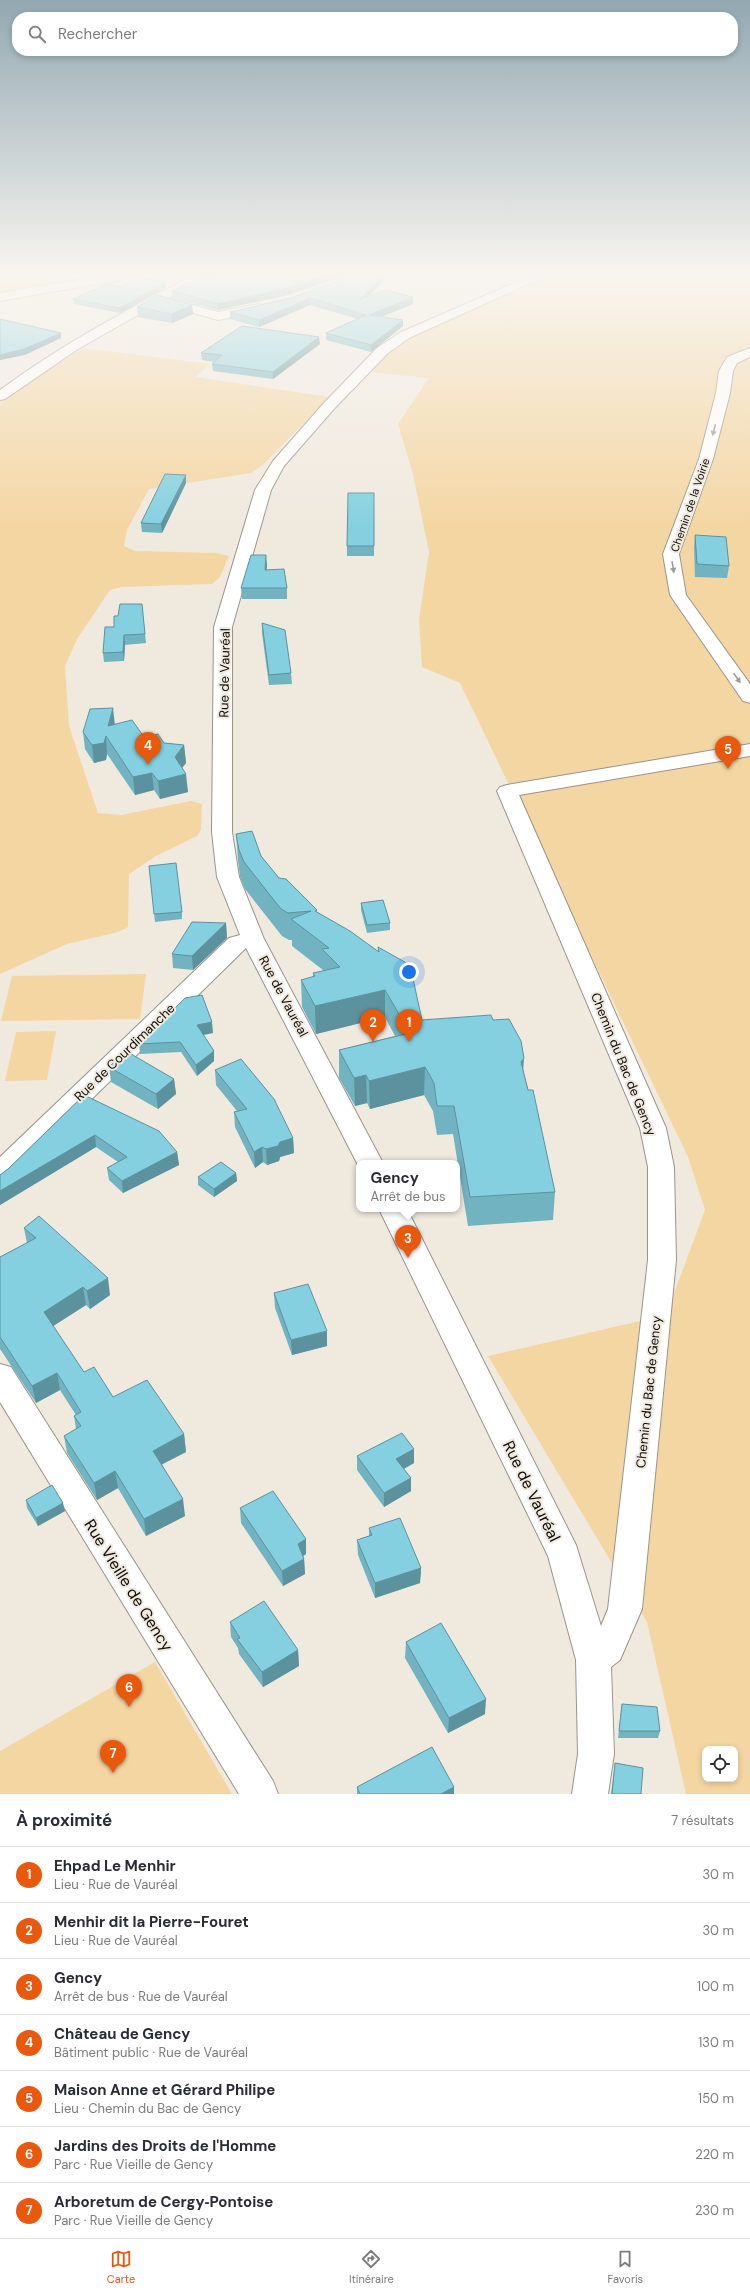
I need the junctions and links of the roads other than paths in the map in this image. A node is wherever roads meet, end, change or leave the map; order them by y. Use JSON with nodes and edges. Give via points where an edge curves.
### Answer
{"nodes":[{"id":1,"x":50,"y":360,"type":"edge"},
{"id":2,"x":375,"y":360,"type":"edge"},
{"id":3,"x":733,"y":360,"type":"edge"},
{"id":4,"x":0,"y":396,"type":"edge"},
{"id":5,"x":750,"y":697,"type":"edge"},
{"id":6,"x":750,"y":750,"type":"edge"},
{"id":7,"x":253,"y":939,"type":"junction"},
{"id":8,"x":368,"y":1160,"type":"edge"},
{"id":9,"x":0,"y":1173,"type":"edge"},
{"id":10,"x":394,"y":1212,"type":"edge"},
{"id":11,"x":0,"y":1376,"type":"edge"},
{"id":12,"x":593,"y":1660,"type":"junction"},
{"id":13,"x":260,"y":1794,"type":"edge"},
{"id":14,"x":590,"y":1794,"type":"edge"}],
"edges":[{"from":1,"to":4,"type":"street"},
{"from":2,"to":7,"type":"street","name":"Rue de Vauréal","via":[[328,407],[278,464],[262,490],[223,627],[222,832],[228,877]]},
{"from":3,"to":5,"type":"street","name":"Chemin de la Voirie","one_way":true,"via":[[726,371],[706,459],[671,554],[678,595]]},
{"from":6,"to":12,"type":"street","name":"Chemin du Bac de Gency","via":[[507,791],[653,1128],[661,1167],[662,1260],[625,1609],[608,1648]]},
{"from":7,"to":8,"type":"street","name":"Rue de Vauréal"},
{"from":7,"to":9,"type":"street","name":"Rue de Courdimanche","via":[[236,943]]},
{"from":10,"to":12,"type":"street","name":"Rue de Vauréal","via":[[564,1555]]},
{"from":11,"to":13,"type":"street","name":"Rue Vieille de Gency"},
{"from":12,"to":14,"type":"street","name":"Rue de Vauréal","via":[[596,1754]]}]}
